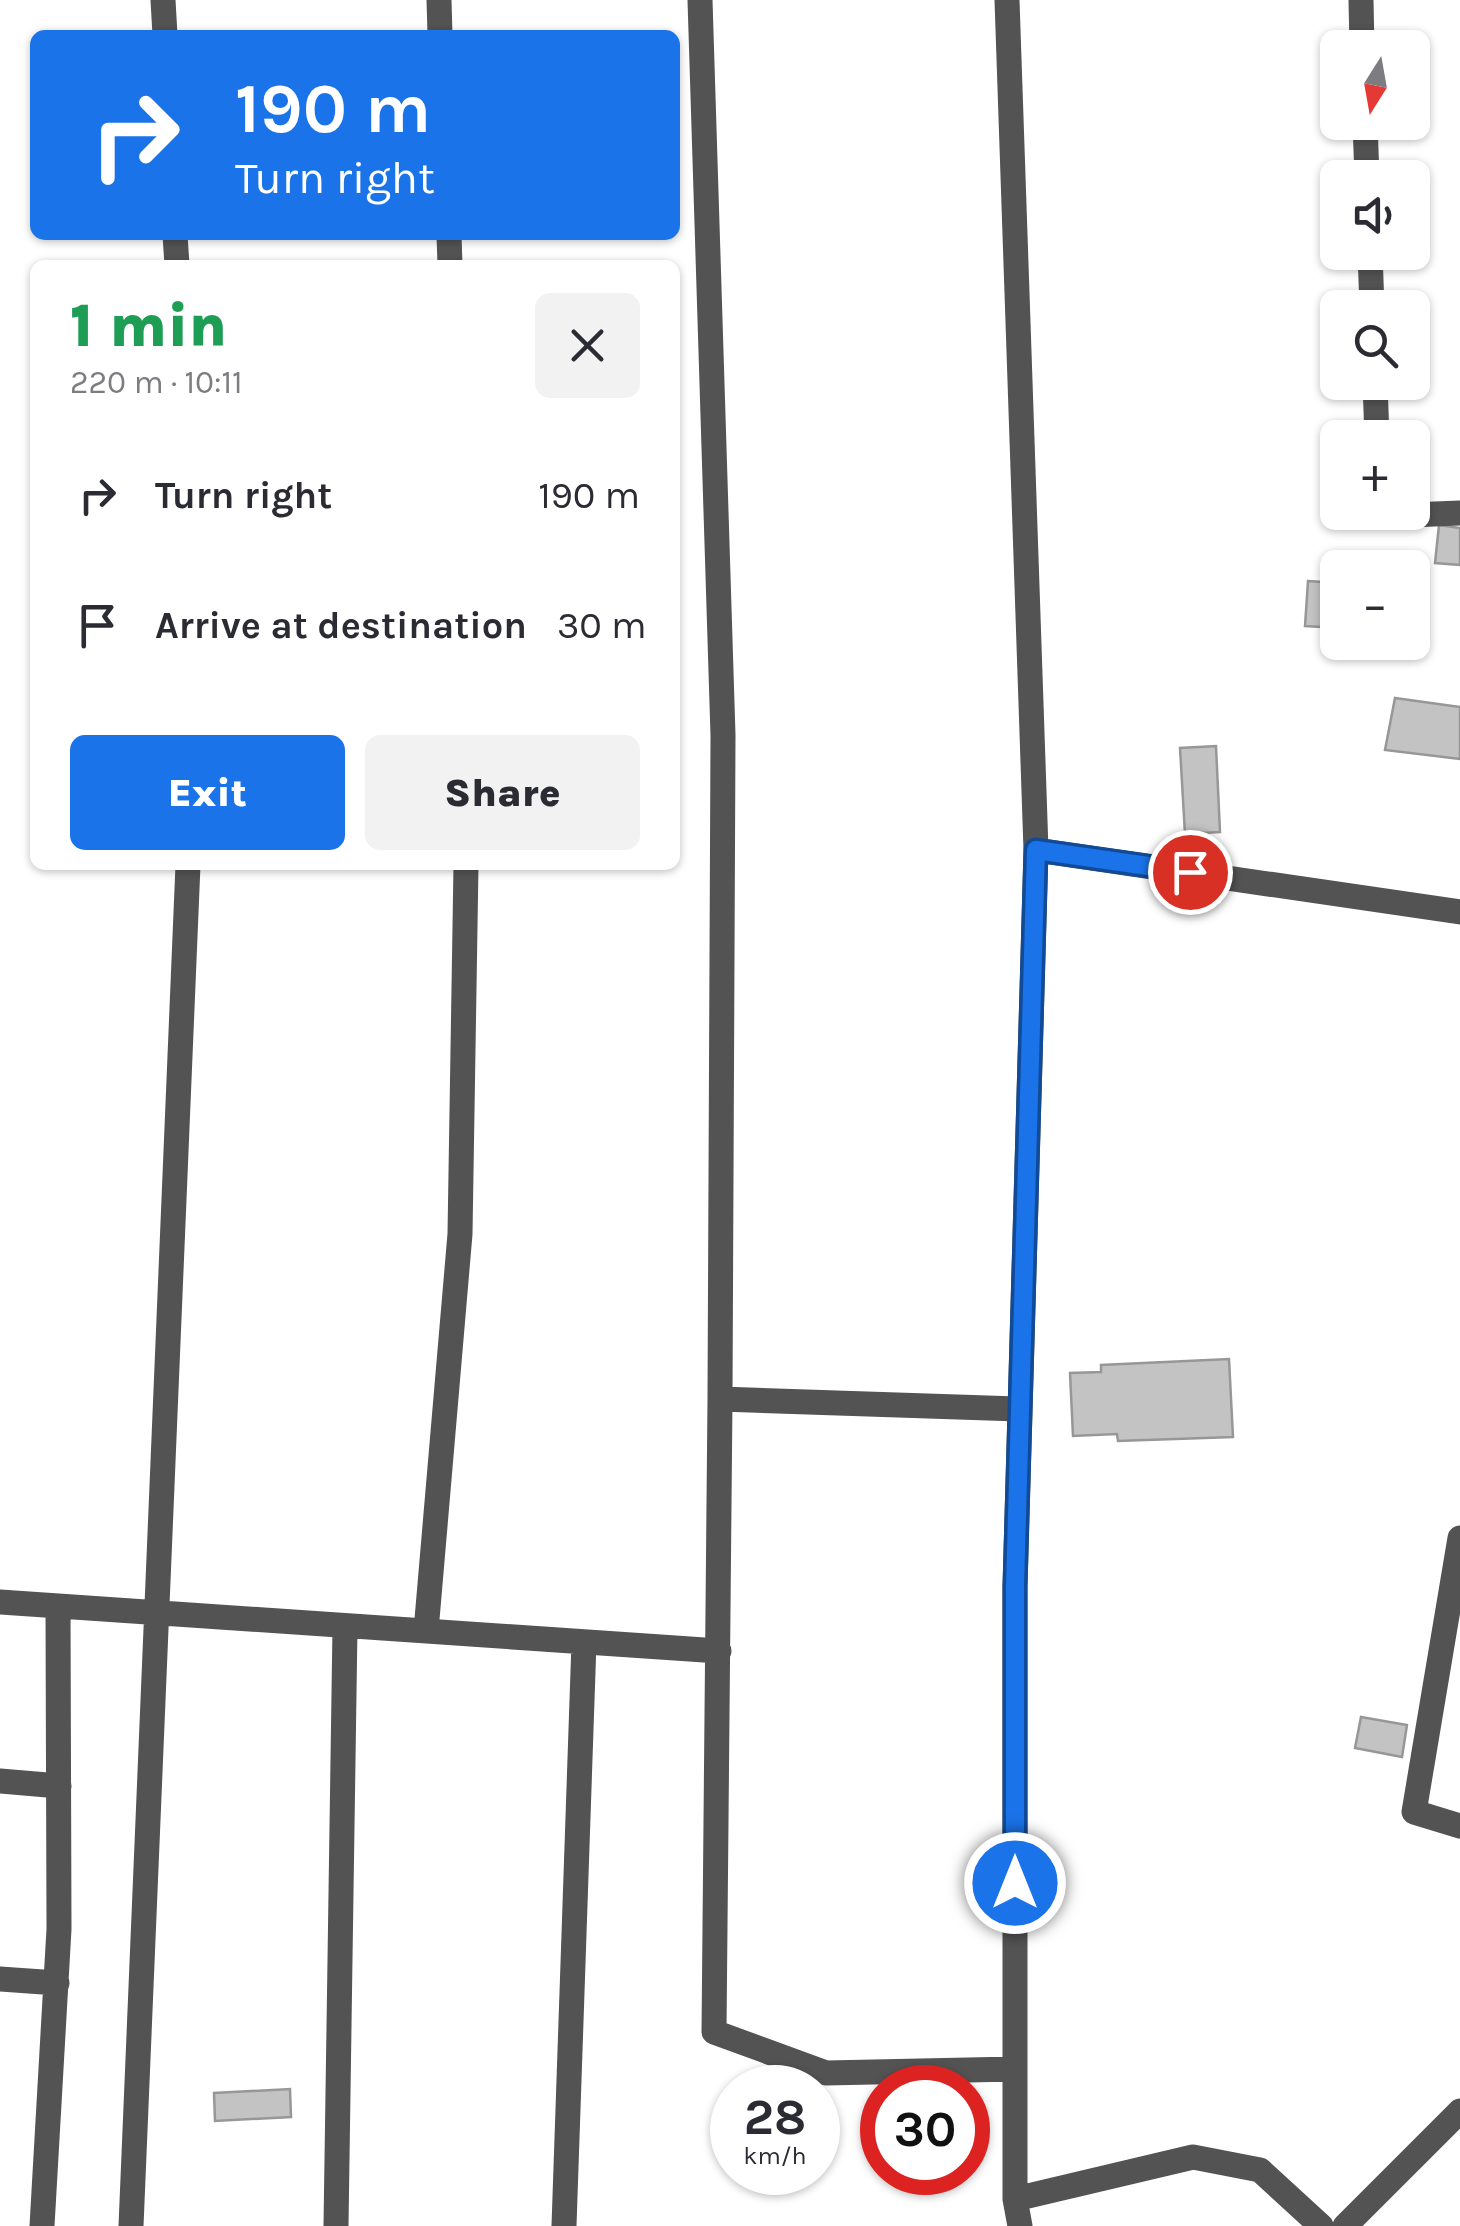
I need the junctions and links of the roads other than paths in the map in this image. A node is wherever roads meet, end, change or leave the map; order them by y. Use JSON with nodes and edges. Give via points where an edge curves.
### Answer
{"nodes":[{"id":1,"x":163,"y":0,"type":"edge"},
{"id":2,"x":439,"y":0,"type":"edge"},
{"id":3,"x":700,"y":0,"type":"edge"},
{"id":4,"x":1006,"y":0,"type":"edge"},
{"id":5,"x":1360,"y":0,"type":"edge"},
{"id":6,"x":165,"y":30,"type":"edge"},
{"id":7,"x":440,"y":30,"type":"edge"},
{"id":8,"x":1361,"y":30,"type":"edge"},
{"id":9,"x":1460,"y":513,"type":"edge"},
{"id":10,"x":1430,"y":514,"type":"edge"},
{"id":11,"x":1036,"y":850,"type":"junction"},
{"id":12,"x":188,"y":870,"type":"edge"},
{"id":13,"x":466,"y":870,"type":"edge"},
{"id":14,"x":1460,"y":912,"type":"edge"},
{"id":15,"x":720,"y":1399,"type":"junction"},
{"id":16,"x":1020,"y":1409,"type":"junction"},
{"id":17,"x":1460,"y":1538,"type":"edge"},
{"id":18,"x":0,"y":1602,"type":"edge"},
{"id":19,"x":58,"y":1606,"type":"junction"},
{"id":20,"x":154,"y":1616,"type":"junction"},
{"id":21,"x":346,"y":1627,"type":"junction"},
{"id":22,"x":426,"y":1631,"type":"junction"},
{"id":23,"x":584,"y":1642,"type":"junction"},
{"id":24,"x":719,"y":1651,"type":"junction"},
{"id":25,"x":0,"y":1782,"type":"edge"},
{"id":26,"x":59,"y":1786,"type":"junction"},
{"id":27,"x":1460,"y":1826,"type":"edge"},
{"id":28,"x":0,"y":1979,"type":"edge"},
{"id":29,"x":56,"y":1984,"type":"junction"},
{"id":30,"x":1015,"y":2068,"type":"junction"},
{"id":31,"x":1460,"y":2111,"type":"edge"},
{"id":32,"x":1015,"y":2199,"type":"junction"},
{"id":33,"x":42,"y":2226,"type":"edge"},
{"id":34,"x":131,"y":2226,"type":"edge"},
{"id":35,"x":336,"y":2226,"type":"edge"},
{"id":36,"x":564,"y":2226,"type":"edge"},
{"id":37,"x":1020,"y":2226,"type":"edge"},
{"id":38,"x":1321,"y":2226,"type":"edge"},
{"id":39,"x":1345,"y":2226,"type":"edge"}],
"edges":[{"from":1,"to":6,"type":"street"},
{"from":2,"to":7,"type":"street"},
{"from":3,"to":15,"type":"street","via":[[722,735]]},
{"from":4,"to":11,"type":"street"},
{"from":5,"to":8,"type":"street"},
{"from":9,"to":10,"type":"street"},
{"from":11,"to":14,"type":"street"},
{"from":11,"to":16,"type":"street"},
{"from":12,"to":20,"type":"street"},
{"from":13,"to":22,"type":"street","via":[[460,1234]]},
{"from":15,"to":16,"type":"street"},
{"from":15,"to":24,"type":"street"},
{"from":16,"to":30,"type":"street"},
{"from":17,"to":27,"type":"street","via":[[1414,1812]]},
{"from":18,"to":19,"type":"street"},
{"from":19,"to":20,"type":"street"},
{"from":19,"to":26,"type":"street"},
{"from":20,"to":21,"type":"street"},
{"from":20,"to":34,"type":"street"},
{"from":21,"to":22,"type":"street"},
{"from":21,"to":35,"type":"street"},
{"from":22,"to":23,"type":"street"},
{"from":23,"to":24,"type":"street"},
{"from":23,"to":36,"type":"street"},
{"from":24,"to":30,"type":"street","via":[[714,2032],[826,2073]]},
{"from":25,"to":26,"type":"street"},
{"from":26,"to":29,"type":"street"},
{"from":28,"to":29,"type":"street"},
{"from":29,"to":33,"type":"street"},
{"from":30,"to":32,"type":"street"},
{"from":31,"to":39,"type":"street"},
{"from":32,"to":37,"type":"street"},
{"from":32,"to":38,"type":"street","via":[[1193,2156],[1260,2170]]}]}
